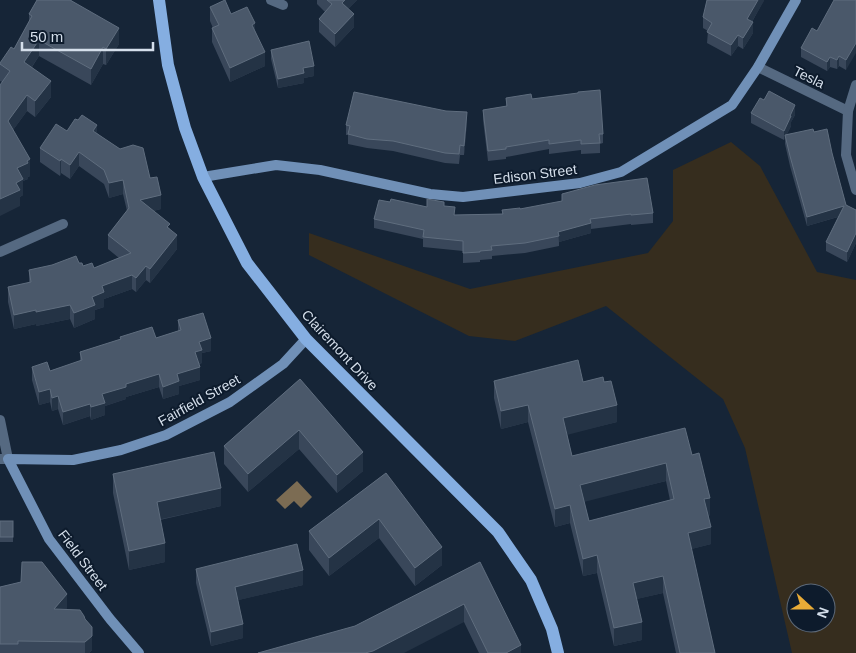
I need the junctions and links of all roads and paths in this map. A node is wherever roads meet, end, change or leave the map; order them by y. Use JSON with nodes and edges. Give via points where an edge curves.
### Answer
{"nodes":[{"id":1,"x":160,"y":0,"type":"edge"},
{"id":2,"x":271,"y":0,"type":"edge"},
{"id":3,"x":796,"y":0,"type":"edge"},
{"id":4,"x":282,"y":5,"type":"dead end"},
{"id":5,"x":758,"y":66,"type":"junction"},
{"id":6,"x":856,"y":85,"type":"edge"},
{"id":7,"x":848,"y":111,"type":"junction"},
{"id":8,"x":203,"y":177,"type":"junction"},
{"id":9,"x":856,"y":190,"type":"edge"},
{"id":10,"x":63,"y":224,"type":"dead end"},
{"id":11,"x":0,"y":252,"type":"edge"},
{"id":12,"x":306,"y":340,"type":"junction"},
{"id":13,"x":0,"y":420,"type":"edge"},
{"id":14,"x":4,"y":459,"type":"edge"},
{"id":15,"x":139,"y":653,"type":"edge"},
{"id":16,"x":558,"y":653,"type":"edge"}],
"edges":[{"from":1,"to":8,"type":"main road","name":"Clairemont Drive","via":[[168,65],[185,128]]},
{"from":2,"to":4,"type":"street"},
{"from":3,"to":5,"type":"street","name":"Edison Street"},
{"from":5,"to":7,"type":"street","name":"Tesla"},
{"from":5,"to":8,"type":"street","name":"Edison Street","via":[[732,105],[621,172],[580,183],[464,197],[430,194],[320,170],[276,165]]},
{"from":6,"to":7,"type":"street"},
{"from":7,"to":9,"type":"street","via":[[846,154]]},
{"from":8,"to":12,"type":"main road","name":"Clairemont Drive","via":[[248,263]]},
{"from":10,"to":11,"type":"street"},
{"from":12,"to":14,"type":"street","name":"Fairfield Street","via":[[283,364],[230,402],[166,435],[121,450],[73,460]]},
{"from":12,"to":16,"type":"main road","name":"Clairemont Drive","via":[[498,532],[531,580],[552,629]]},
{"from":13,"to":14,"type":"street","name":"Field Street"},
{"from":14,"to":15,"type":"street","name":"Field Street","via":[[49,540]]}]}
